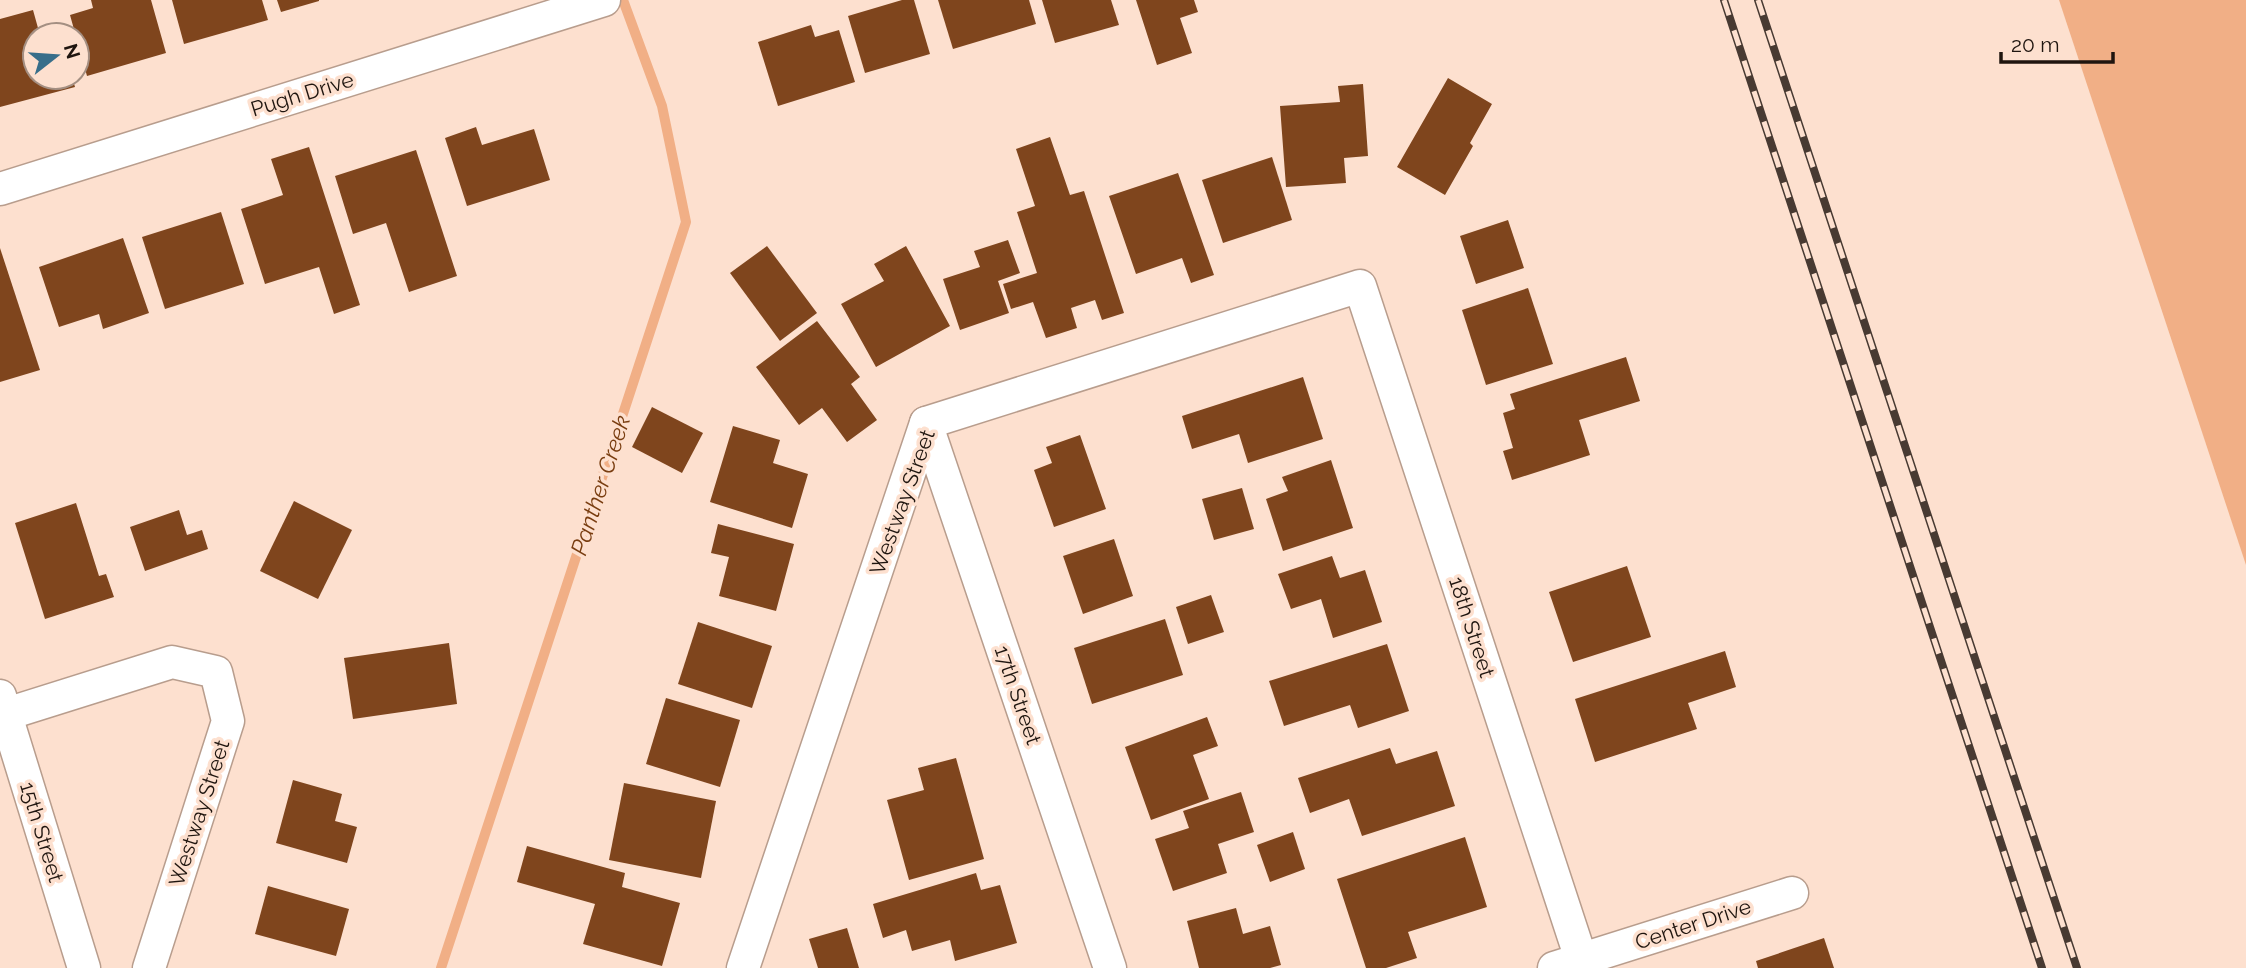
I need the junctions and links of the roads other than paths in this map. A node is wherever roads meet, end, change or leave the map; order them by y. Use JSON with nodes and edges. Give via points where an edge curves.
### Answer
{"nodes":[{"id":1,"x":597,"y":2,"type":"edge"},
{"id":2,"x":0,"y":189,"type":"edge"},
{"id":3,"x":1360,"y":286,"type":"joint"},
{"id":4,"x":926,"y":422,"type":"junction"},
{"id":5,"x":2,"y":709,"type":"edge"},
{"id":6,"x":1792,"y":892,"type":"dead end"},
{"id":7,"x":1573,"y":965,"type":"edge"},
{"id":8,"x":84,"y":968,"type":"edge"},
{"id":9,"x":149,"y":968,"type":"edge"},
{"id":10,"x":743,"y":968,"type":"edge"},
{"id":11,"x":1110,"y":968,"type":"edge"}],
"edges":[{"from":1,"to":2,"type":"street","name":"Pugh Drive"},
{"from":3,"to":4,"type":"street","name":"Westway Street"},
{"from":3,"to":7,"type":"street","name":"18th Street"},
{"from":4,"to":10,"type":"street","name":"Westway Street"},
{"from":4,"to":11,"type":"street","name":"17th Street"},
{"from":5,"to":8,"type":"street","name":"15th Street"},
{"from":5,"to":9,"type":"street","name":"Westway Street","via":[[172,662],[216,672],[228,721]]},
{"from":6,"to":7,"type":"street","name":"Center Drive"}]}
